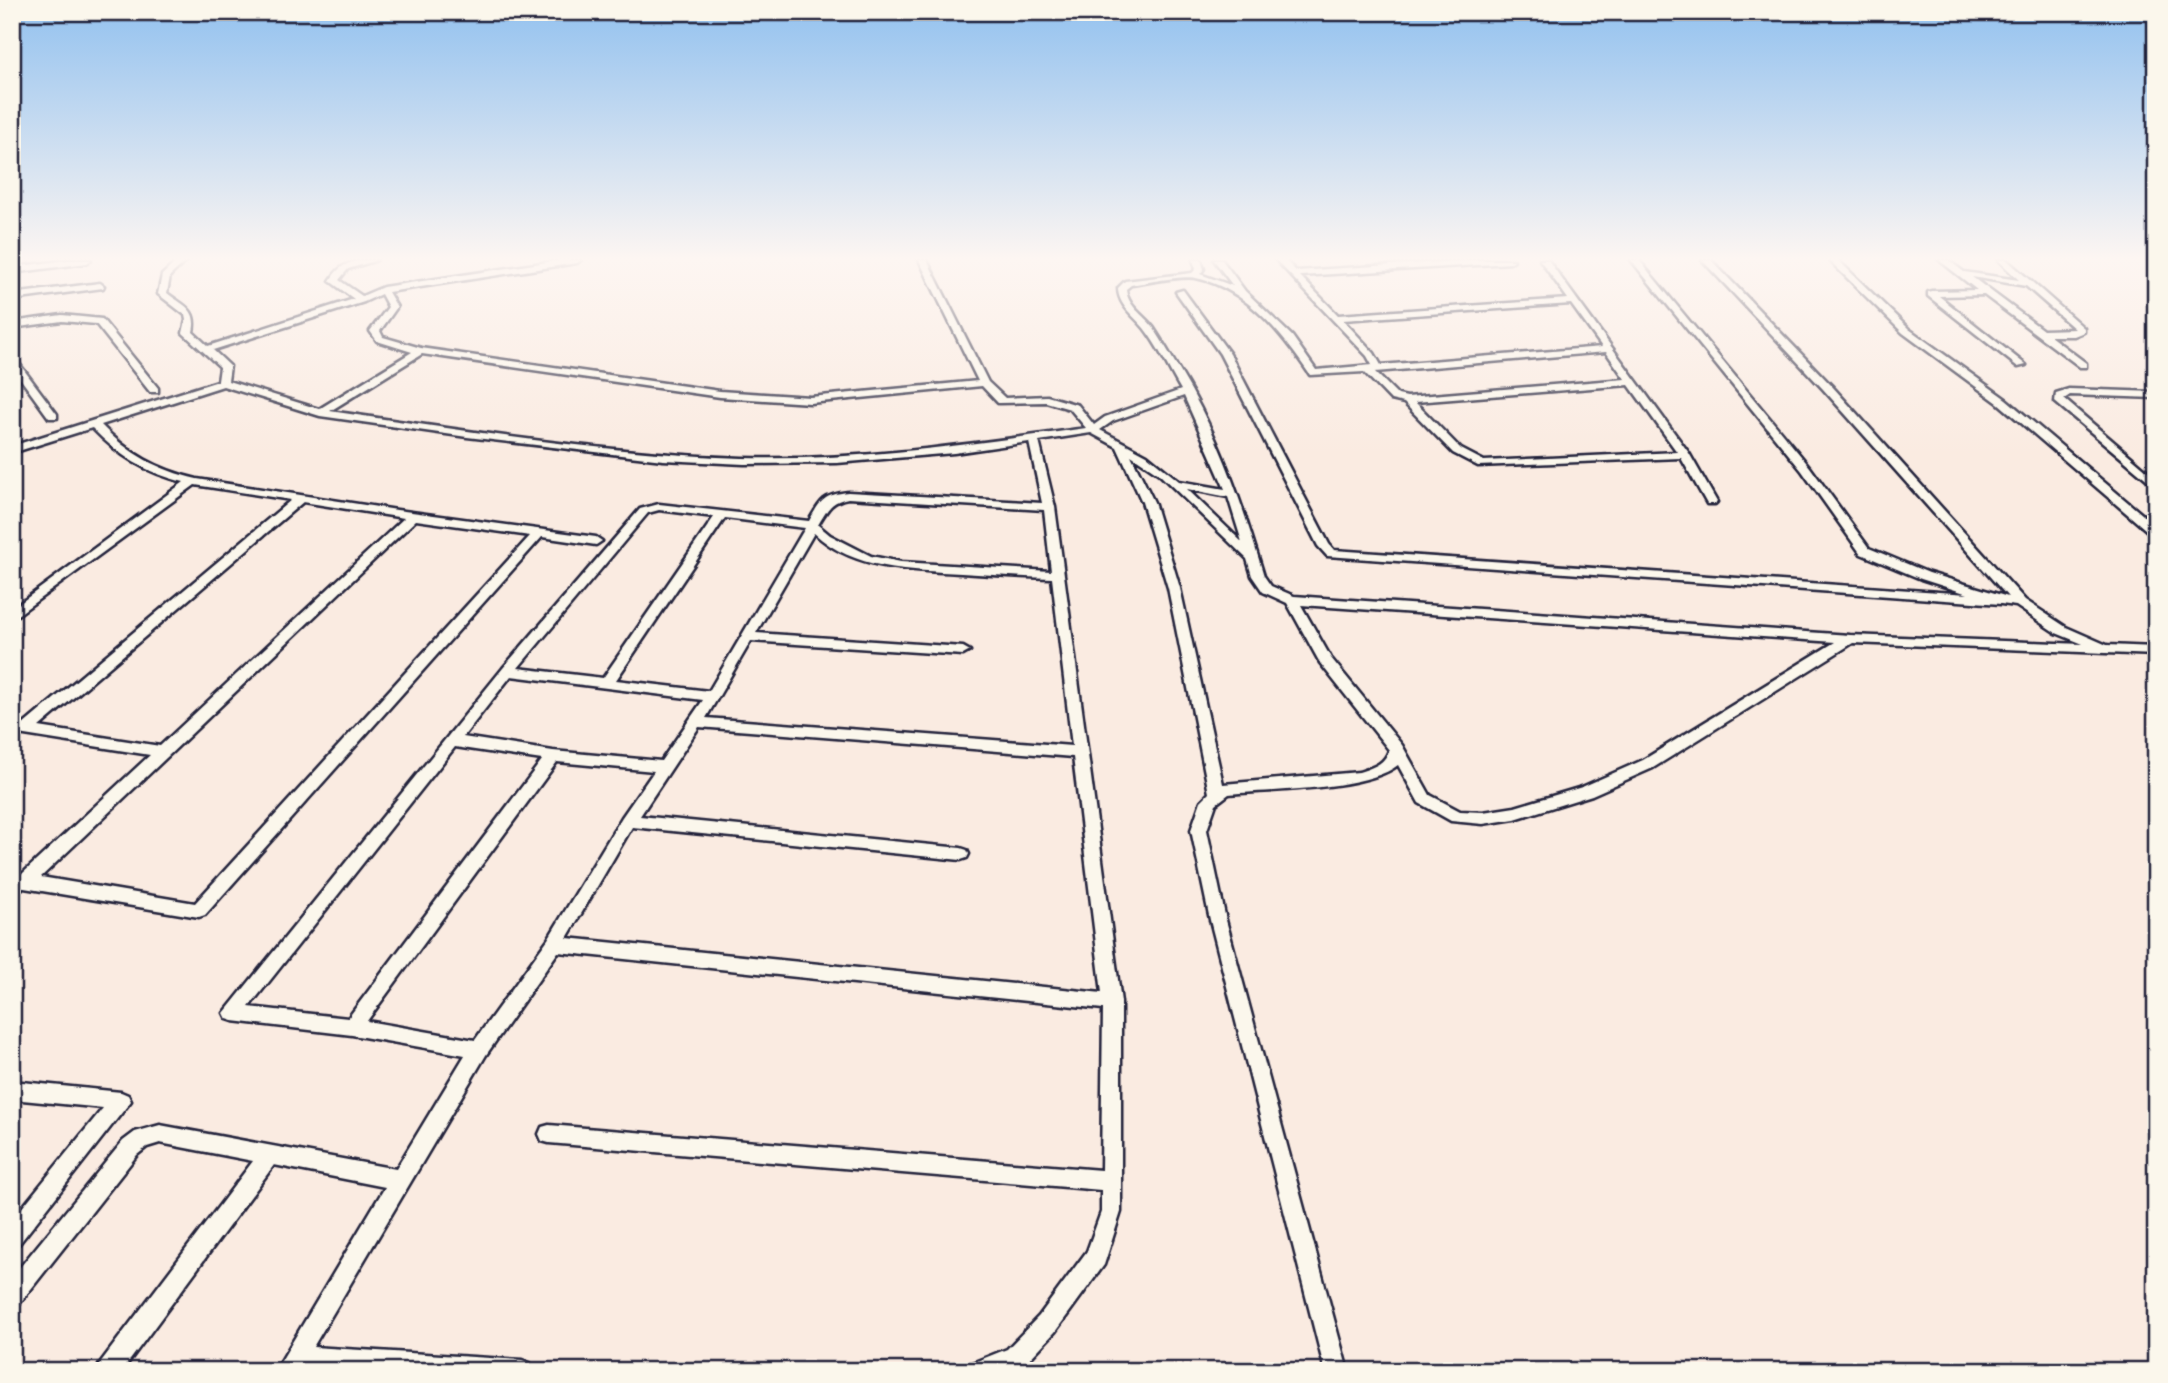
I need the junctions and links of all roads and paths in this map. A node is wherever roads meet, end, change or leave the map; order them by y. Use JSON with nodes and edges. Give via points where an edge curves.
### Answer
{"nodes":[{"id":1,"x":102,"y":325,"type":"edge"},
{"id":2,"x":190,"y":325,"type":"edge"},
{"id":3,"x":284,"y":325,"type":"edge"},
{"id":4,"x":379,"y":325,"type":"edge"},
{"id":5,"x":955,"y":325,"type":"edge"},
{"id":6,"x":1146,"y":325,"type":"edge"},
{"id":7,"x":1204,"y":325,"type":"edge"},
{"id":8,"x":1275,"y":325,"type":"edge"},
{"id":9,"x":1344,"y":325,"type":"edge"},
{"id":10,"x":1590,"y":325,"type":"edge"},
{"id":11,"x":1688,"y":325,"type":"edge"},
{"id":12,"x":1767,"y":325,"type":"edge"},
{"id":13,"x":1899,"y":325,"type":"edge"},
{"id":14,"x":1970,"y":325,"type":"edge"},
{"id":15,"x":2029,"y":325,"type":"edge"},
{"id":16,"x":2075,"y":325,"type":"edge"},
{"id":17,"x":2040,"y":333,"type":"junction"},
{"id":18,"x":208,"y":349,"type":"junction"},
{"id":19,"x":1608,"y":349,"type":"junction"},
{"id":20,"x":420,"y":351,"type":"junction"},
{"id":21,"x":12,"y":360,"type":"edge"},
{"id":22,"x":2021,"y":365,"type":"dead end"},
{"id":23,"x":2083,"y":365,"type":"dead end"},
{"id":24,"x":1377,"y":366,"type":"junction"},
{"id":25,"x":1631,"y":382,"type":"junction"},
{"id":26,"x":223,"y":383,"type":"junction"},
{"id":27,"x":984,"y":383,"type":"junction"},
{"id":28,"x":154,"y":390,"type":"dead end"},
{"id":29,"x":1187,"y":391,"type":"junction"},
{"id":30,"x":2141,"y":395,"type":"junction"},
{"id":31,"x":2156,"y":395,"type":"edge"},
{"id":32,"x":1407,"y":400,"type":"junction"},
{"id":33,"x":2156,"y":407,"type":"edge"},
{"id":34,"x":320,"y":413,"type":"junction"},
{"id":35,"x":53,"y":416,"type":"dead end"},
{"id":36,"x":95,"y":425,"type":"junction"},
{"id":37,"x":1093,"y":430,"type":"junction"},
{"id":38,"x":1033,"y":438,"type":"junction"},
{"id":39,"x":1121,"y":445,"type":"junction"},
{"id":40,"x":12,"y":450,"type":"edge"},
{"id":41,"x":1685,"y":455,"type":"junction"},
{"id":42,"x":193,"y":481,"type":"junction"},
{"id":43,"x":1177,"y":484,"type":"junction"},
{"id":44,"x":2156,"y":484,"type":"edge"},
{"id":45,"x":1233,"y":494,"type":"junction"},
{"id":46,"x":300,"y":499,"type":"junction"},
{"id":47,"x":1711,"y":502,"type":"dead end"},
{"id":48,"x":1049,"y":507,"type":"junction"},
{"id":49,"x":722,"y":514,"type":"junction"},
{"id":50,"x":414,"y":515,"type":"junction"},
{"id":51,"x":812,"y":525,"type":"junction"},
{"id":52,"x":2156,"y":532,"type":"edge"},
{"id":53,"x":539,"y":533,"type":"junction"},
{"id":54,"x":596,"y":541,"type":"dead end"},
{"id":55,"x":1250,"y":557,"type":"junction"},
{"id":56,"x":1056,"y":575,"type":"junction"},
{"id":57,"x":1292,"y":600,"type":"junction"},
{"id":58,"x":2001,"y":600,"type":"junction"},
{"id":59,"x":30,"y":602,"type":"junction"},
{"id":60,"x":2020,"y":603,"type":"junction"},
{"id":61,"x":12,"y":605,"type":"edge"},
{"id":62,"x":12,"y":615,"type":"edge"},
{"id":63,"x":747,"y":637,"type":"junction"},
{"id":64,"x":1850,"y":639,"type":"junction"},
{"id":65,"x":963,"y":651,"type":"dead end"},
{"id":66,"x":2112,"y":651,"type":"junction"},
{"id":67,"x":2156,"y":651,"type":"edge"},
{"id":68,"x":508,"y":670,"type":"junction"},
{"id":69,"x":607,"y":682,"type":"junction"},
{"id":70,"x":713,"y":696,"type":"junction"},
{"id":71,"x":695,"y":722,"type":"junction"},
{"id":72,"x":19,"y":729,"type":"edge"},
{"id":73,"x":452,"y":741,"type":"junction"},
{"id":74,"x":1397,"y":749,"type":"junction"},
{"id":75,"x":164,"y":752,"type":"junction"},
{"id":76,"x":1080,"y":752,"type":"junction"},
{"id":77,"x":553,"y":756,"type":"junction"},
{"id":78,"x":666,"y":767,"type":"junction"},
{"id":79,"x":1217,"y":794,"type":"junction"},
{"id":80,"x":628,"y":821,"type":"junction"},
{"id":81,"x":961,"y":854,"type":"dead end"},
{"id":82,"x":19,"y":880,"type":"edge"},
{"id":83,"x":554,"y":944,"type":"junction"},
{"id":84,"x":1112,"y":1002,"type":"junction"},
{"id":85,"x":352,"y":1027,"type":"junction"},
{"id":86,"x":479,"y":1049,"type":"junction"},
{"id":87,"x":12,"y":1090,"type":"edge"},
{"id":88,"x":549,"y":1134,"type":"dead end"},
{"id":89,"x":270,"y":1155,"type":"junction"},
{"id":90,"x":401,"y":1180,"type":"junction"},
{"id":91,"x":1111,"y":1181,"type":"junction"},
{"id":92,"x":12,"y":1237,"type":"edge"},
{"id":93,"x":12,"y":1295,"type":"edge"},
{"id":94,"x":290,"y":1364,"type":"edge"},
{"id":95,"x":108,"y":1371,"type":"edge"},
{"id":96,"x":522,"y":1371,"type":"edge"},
{"id":97,"x":979,"y":1371,"type":"edge"},
{"id":98,"x":1337,"y":1371,"type":"edge"}],
"edges":[{"from":1,"to":28,"type":"street"},
{"from":2,"to":18,"type":"street","via":[[188,333]]},
{"from":3,"to":18,"type":"street"},
{"from":4,"to":20,"type":"street","via":[[376,329],[380,339]]},
{"from":5,"to":27,"type":"street"},
{"from":6,"to":29,"type":"street"},
{"from":7,"to":58,"type":"street","via":[[1225,354],[1331,553]]},
{"from":8,"to":24,"type":"street","via":[[1313,373]]},
{"from":9,"to":24,"type":"street"},
{"from":10,"to":19,"type":"street"},
{"from":11,"to":58,"type":"street","via":[[1806,469],[1865,551]]},
{"from":12,"to":60,"type":"street"},
{"from":13,"to":52,"type":"street","via":[[2002,401]]},
{"from":14,"to":22,"type":"street"},
{"from":15,"to":17,"type":"street"},
{"from":16,"to":17,"type":"street","via":[[2081,330]]},
{"from":17,"to":23,"type":"street"},
{"from":18,"to":26,"type":"street","via":[[225,366]]},
{"from":19,"to":24,"type":"street"},
{"from":19,"to":25,"type":"street"},
{"from":20,"to":27,"type":"street","via":[[720,394],[797,399]]},
{"from":20,"to":34,"type":"street"},
{"from":21,"to":35,"type":"street"},
{"from":24,"to":32,"type":"street","via":[[1368,372],[1395,398]]},
{"from":25,"to":32,"type":"street"},
{"from":25,"to":41,"type":"street"},
{"from":26,"to":34,"type":"street"},
{"from":26,"to":36,"type":"street"},
{"from":27,"to":37,"type":"street","via":[[1002,401],[1047,399],[1074,408]]},
{"from":29,"to":37,"type":"street","via":[[1109,419]]},
{"from":29,"to":45,"type":"street"},
{"from":30,"to":31,"type":"street"},
{"from":30,"to":33,"type":"street"},
{"from":30,"to":44,"type":"street","via":[[2069,392],[2059,400]]},
{"from":32,"to":41,"type":"street","via":[[1457,451],[1482,464]]},
{"from":34,"to":38,"type":"street","via":[[628,454],[744,461],[837,460]]},
{"from":36,"to":40,"type":"street"},
{"from":36,"to":42,"type":"street","via":[[133,459]]},
{"from":37,"to":38,"type":"street"},
{"from":37,"to":39,"type":"street"},
{"from":38,"to":48,"type":"street"},
{"from":39,"to":43,"type":"street"},
{"from":39,"to":79,"type":"street","via":[[1148,502],[1174,588]]},
{"from":41,"to":47,"type":"street"},
{"from":42,"to":46,"type":"street"},
{"from":42,"to":59,"type":"street"},
{"from":43,"to":45,"type":"street"},
{"from":43,"to":55,"type":"street"},
{"from":45,"to":55,"type":"street"},
{"from":46,"to":50,"type":"street"},
{"from":46,"to":72,"type":"street"},
{"from":48,"to":51,"type":"street","via":[[848,495],[825,503]]},
{"from":48,"to":56,"type":"street"},
{"from":49,"to":51,"type":"street"},
{"from":49,"to":68,"type":"street","via":[[659,506],[643,511]]},
{"from":49,"to":69,"type":"street"},
{"from":50,"to":53,"type":"street"},
{"from":50,"to":75,"type":"street"},
{"from":51,"to":56,"type":"street","via":[[826,538],[867,559],[901,566]]},
{"from":51,"to":63,"type":"street"},
{"from":53,"to":54,"type":"street"},
{"from":53,"to":82,"type":"street","via":[[199,910]]},
{"from":55,"to":57,"type":"street","via":[[1267,589]]},
{"from":56,"to":76,"type":"street"},
{"from":57,"to":64,"type":"street"},
{"from":57,"to":74,"type":"street","via":[[1325,660]]},
{"from":58,"to":60,"type":"street"},
{"from":59,"to":61,"type":"street"},
{"from":59,"to":62,"type":"street"},
{"from":60,"to":66,"type":"street","via":[[2061,629]]},
{"from":63,"to":65,"type":"street"},
{"from":63,"to":70,"type":"street"},
{"from":64,"to":66,"type":"street"},
{"from":64,"to":74,"type":"street","via":[[1648,764],[1587,792],[1515,813],[1470,818],[1436,807],[1424,799]]},
{"from":66,"to":67,"type":"street"},
{"from":68,"to":69,"type":"street"},
{"from":68,"to":73,"type":"street"},
{"from":69,"to":70,"type":"street"},
{"from":70,"to":71,"type":"street"},
{"from":71,"to":76,"type":"street"},
{"from":71,"to":78,"type":"street"},
{"from":72,"to":75,"type":"street"},
{"from":73,"to":77,"type":"street"},
{"from":73,"to":85,"type":"street","via":[[233,1013]]},
{"from":74,"to":79,"type":"street","via":[[1393,761],[1382,770],[1359,777],[1241,786]]},
{"from":75,"to":82,"type":"street"},
{"from":76,"to":84,"type":"street"},
{"from":77,"to":78,"type":"street"},
{"from":77,"to":85,"type":"street"},
{"from":78,"to":80,"type":"street"},
{"from":79,"to":98,"type":"street","via":[[1204,811],[1199,830]]},
{"from":80,"to":81,"type":"street"},
{"from":80,"to":83,"type":"street"},
{"from":83,"to":84,"type":"street"},
{"from":83,"to":86,"type":"street"},
{"from":84,"to":91,"type":"street"},
{"from":85,"to":86,"type":"street"},
{"from":86,"to":90,"type":"street"},
{"from":87,"to":92,"type":"street","via":[[121,1101]]},
{"from":88,"to":91,"type":"street"},
{"from":89,"to":90,"type":"street"},
{"from":89,"to":93,"type":"street","via":[[160,1134],[142,1139]]},
{"from":89,"to":95,"type":"street"},
{"from":90,"to":94,"type":"street"},
{"from":91,"to":97,"type":"street","via":[[1111,1212],[1096,1257],[1047,1324],[1015,1357]]},
{"from":94,"to":96,"type":"street"}]}
